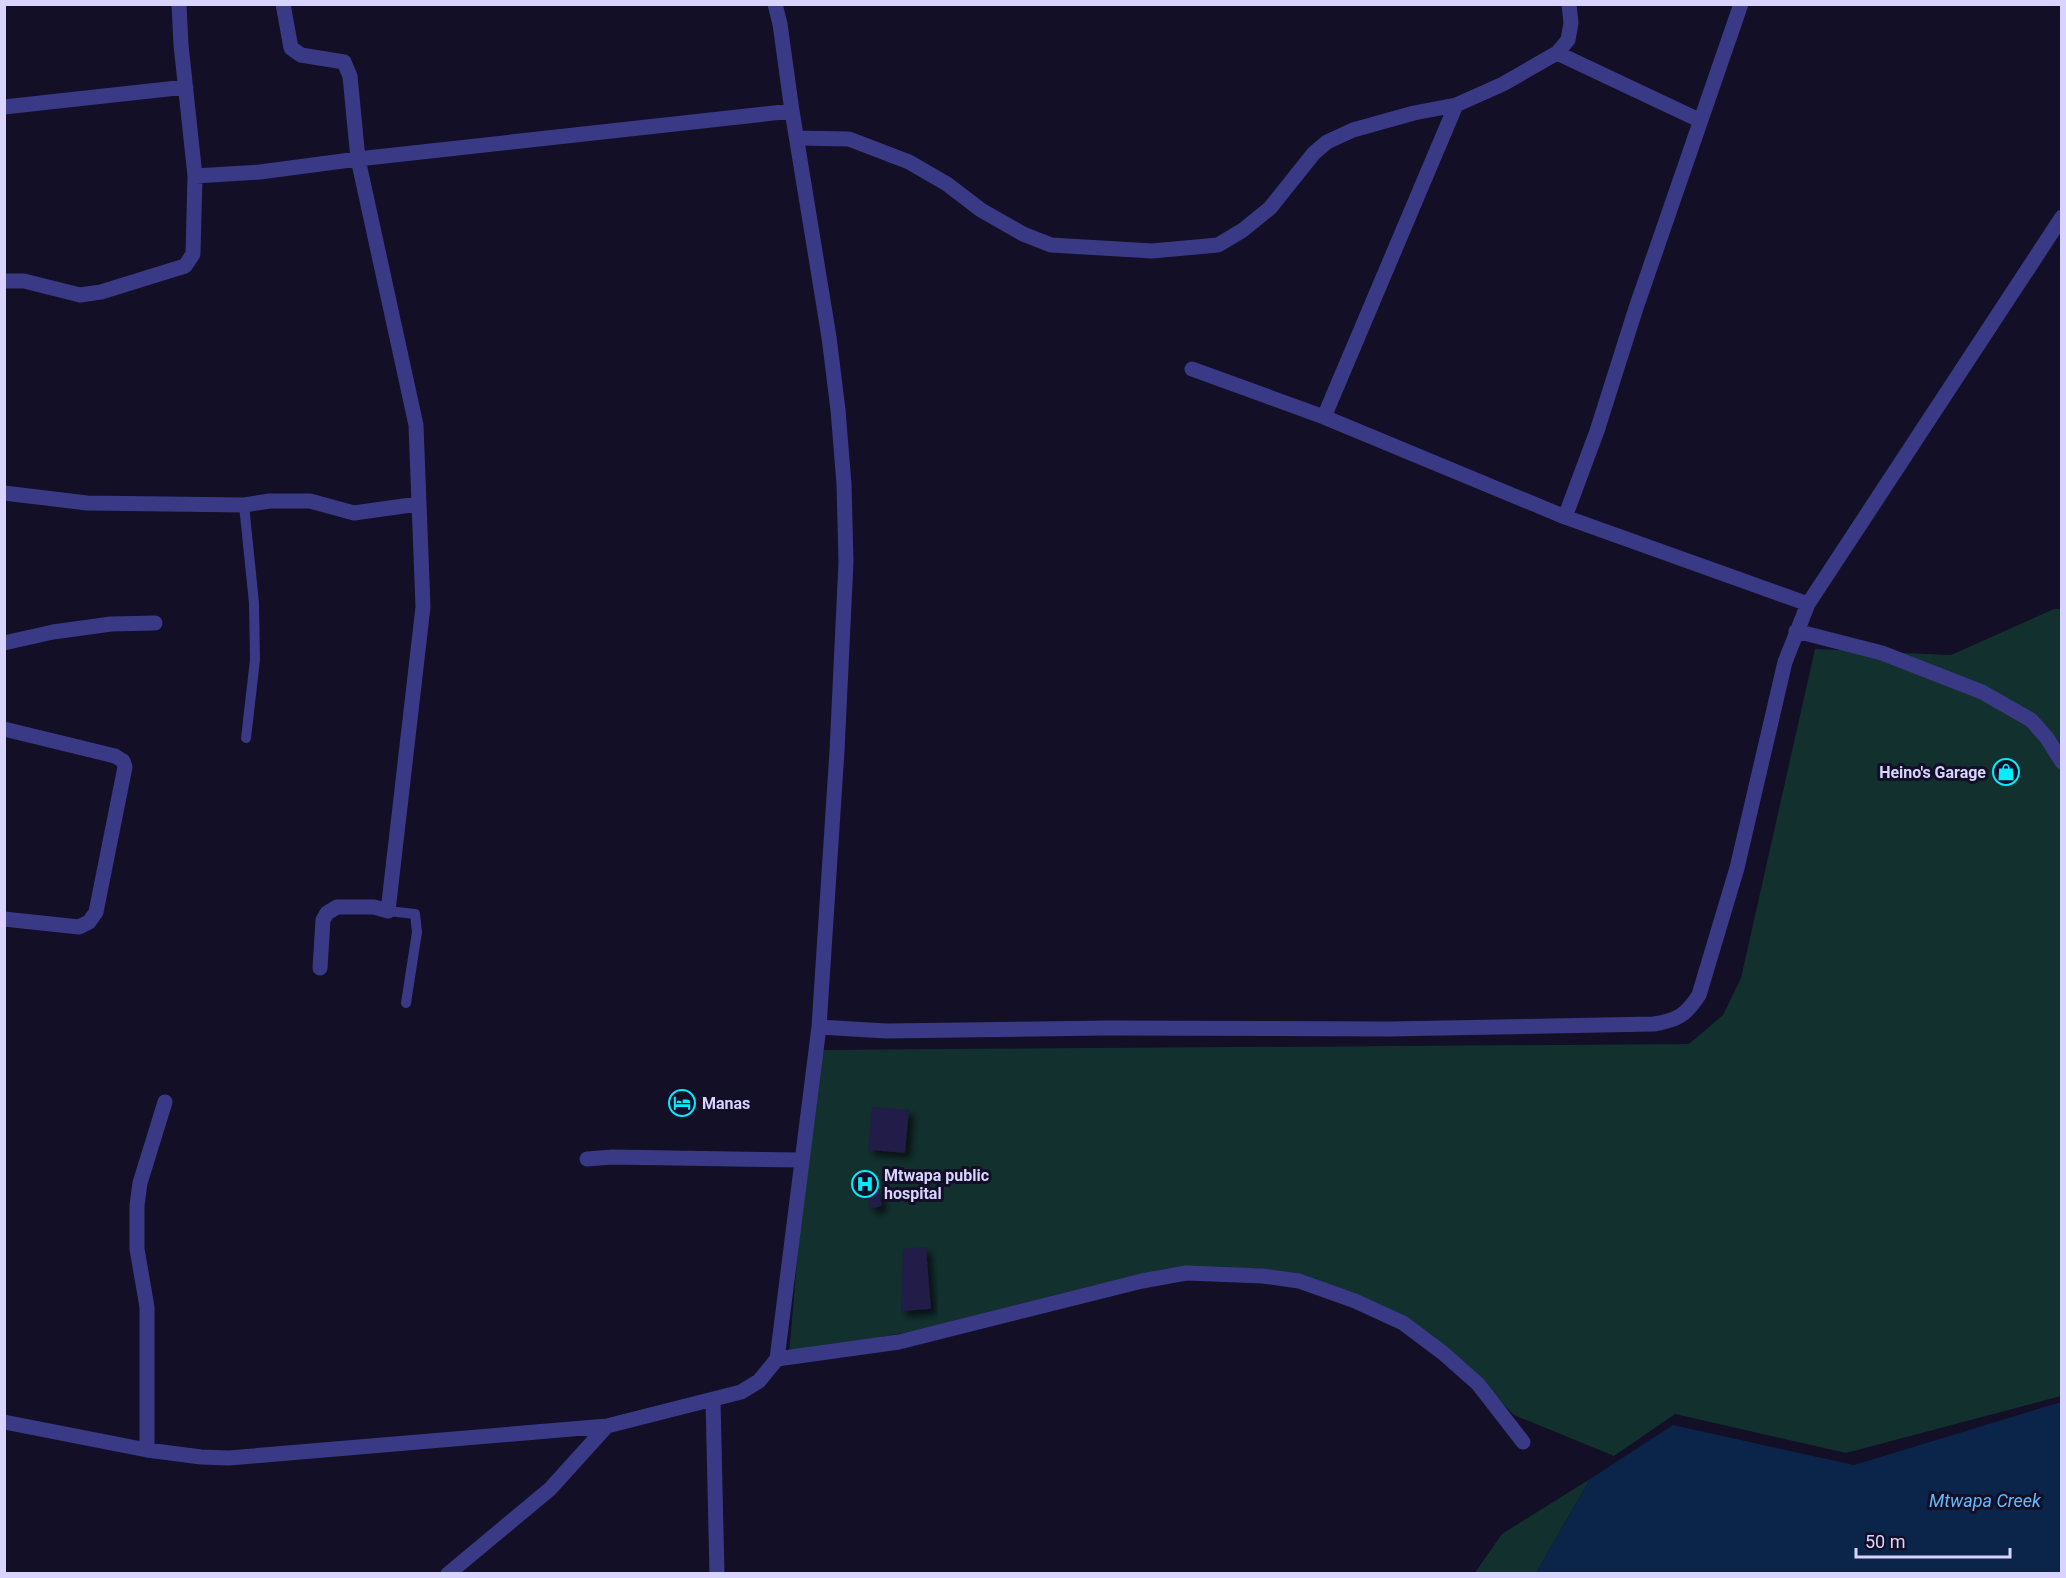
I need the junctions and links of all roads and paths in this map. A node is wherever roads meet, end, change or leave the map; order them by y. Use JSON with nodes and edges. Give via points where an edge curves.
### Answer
{"nodes":[{"id":1,"x":179,"y":4,"type":"edge"},
{"id":2,"x":283,"y":4,"type":"edge"},
{"id":3,"x":775,"y":4,"type":"edge"},
{"id":4,"x":1569,"y":4,"type":"edge"},
{"id":5,"x":1741,"y":4,"type":"edge"},
{"id":6,"x":1557,"y":53,"type":"junction"},
{"id":7,"x":186,"y":87,"type":"junction"},
{"id":8,"x":1456,"y":105,"type":"junction"},
{"id":9,"x":4,"y":107,"type":"edge"},
{"id":10,"x":792,"y":111,"type":"junction"},
{"id":11,"x":1699,"y":120,"type":"junction"},
{"id":12,"x":797,"y":138,"type":"junction"},
{"id":13,"x":358,"y":159,"type":"junction"},
{"id":14,"x":195,"y":176,"type":"junction"},
{"id":15,"x":2061,"y":217,"type":"edge"},
{"id":16,"x":4,"y":281,"type":"edge"},
{"id":17,"x":1192,"y":369,"type":"dead end"},
{"id":18,"x":1324,"y":417,"type":"junction"},
{"id":19,"x":4,"y":493,"type":"edge"},
{"id":20,"x":418,"y":504,"type":"junction"},
{"id":21,"x":244,"y":505,"type":"junction"},
{"id":22,"x":1564,"y":517,"type":"junction"},
{"id":23,"x":1808,"y":604,"type":"junction"},
{"id":24,"x":155,"y":623,"type":"dead end"},
{"id":25,"x":1796,"y":631,"type":"junction"},
{"id":26,"x":4,"y":643,"type":"edge"},
{"id":27,"x":4,"y":729,"type":"edge"},
{"id":28,"x":246,"y":738,"type":"dead end"},
{"id":29,"x":2061,"y":762,"type":"edge"},
{"id":30,"x":388,"y":911,"type":"junction"},
{"id":31,"x":4,"y":919,"type":"edge"},
{"id":32,"x":320,"y":968,"type":"dead end"},
{"id":33,"x":406,"y":1003,"type":"dead end"},
{"id":34,"x":819,"y":1027,"type":"junction"},
{"id":35,"x":165,"y":1102,"type":"dead end"},
{"id":36,"x":586,"y":1159,"type":"dead end"},
{"id":37,"x":801,"y":1160,"type":"junction"},
{"id":38,"x":777,"y":1359,"type":"junction"},
{"id":39,"x":713,"y":1400,"type":"junction"},
{"id":40,"x":4,"y":1422,"type":"edge"},
{"id":41,"x":607,"y":1426,"type":"junction"},
{"id":42,"x":1523,"y":1442,"type":"dead end"},
{"id":43,"x":147,"y":1450,"type":"junction"},
{"id":44,"x":448,"y":1574,"type":"edge"},
{"id":45,"x":717,"y":1574,"type":"edge"}],
"edges":[{"from":1,"to":7,"type":"street"},
{"from":2,"to":13,"type":"street","via":[[291,48],[301,56],[344,62],[350,76]]},
{"from":3,"to":10,"type":"street"},
{"from":4,"to":6,"type":"street","via":[[1568,40]]},
{"from":5,"to":11,"type":"street"},
{"from":6,"to":8,"type":"street"},
{"from":6,"to":11,"type":"street"},
{"from":7,"to":9,"type":"street"},
{"from":7,"to":14,"type":"street"},
{"from":8,"to":12,"type":"street","via":[[1353,130],[1327,142],[1270,208],[1218,246],[1152,251],[1051,245],[981,210],[909,162],[849,139]]},
{"from":8,"to":18,"type":"street"},
{"from":10,"to":12,"type":"street"},
{"from":10,"to":13,"type":"street"},
{"from":11,"to":22,"type":"street","via":[[1597,431]]},
{"from":12,"to":34,"type":"street","via":[[838,410],[846,562]]},
{"from":13,"to":14,"type":"street"},
{"from":13,"to":20,"type":"street","via":[[416,425]]},
{"from":14,"to":16,"type":"street","via":[[193,254],[185,266],[80,295],[24,281]]},
{"from":15,"to":23,"type":"street"},
{"from":17,"to":18,"type":"street"},
{"from":18,"to":22,"type":"street"},
{"from":19,"to":21,"type":"street","via":[[87,502]]},
{"from":20,"to":21,"type":"street","via":[[354,513],[310,501]]},
{"from":20,"to":30,"type":"street","via":[[423,607]]},
{"from":21,"to":28,"type":"lane","via":[[254,603],[255,660]]},
{"from":22,"to":23,"type":"street"},
{"from":23,"to":25,"type":"street"},
{"from":24,"to":26,"type":"street","via":[[111,624]]},
{"from":25,"to":29,"type":"street","via":[[1882,653],[1982,692],[2031,720]]},
{"from":25,"to":34,"type":"street","via":[[1785,662],[1737,868],[1699,995],[1691,1008],[1669,1021],[1389,1029],[886,1031]]},
{"from":27,"to":31,"type":"street","via":[[115,756],[125,767],[96,912],[89,922],[79,927]]},
{"from":30,"to":32,"type":"street","via":[[337,907],[327,913],[323,920]]},
{"from":30,"to":33,"type":"lane","via":[[415,914],[417,932]]},
{"from":34,"to":37,"type":"street"},
{"from":35,"to":43,"type":"street","via":[[140,1183],[137,1206],[137,1249],[147,1307]]},
{"from":36,"to":37,"type":"street"},
{"from":37,"to":38,"type":"street"},
{"from":38,"to":39,"type":"street","via":[[759,1381],[741,1392]]},
{"from":38,"to":42,"type":"street","via":[[898,1342],[1186,1273],[1263,1276],[1299,1281],[1403,1323],[1478,1384]]},
{"from":39,"to":41,"type":"street"},
{"from":39,"to":45,"type":"street"},
{"from":40,"to":43,"type":"street"},
{"from":41,"to":43,"type":"street","via":[[240,1457]]},
{"from":41,"to":44,"type":"street","via":[[550,1489]]}]}
